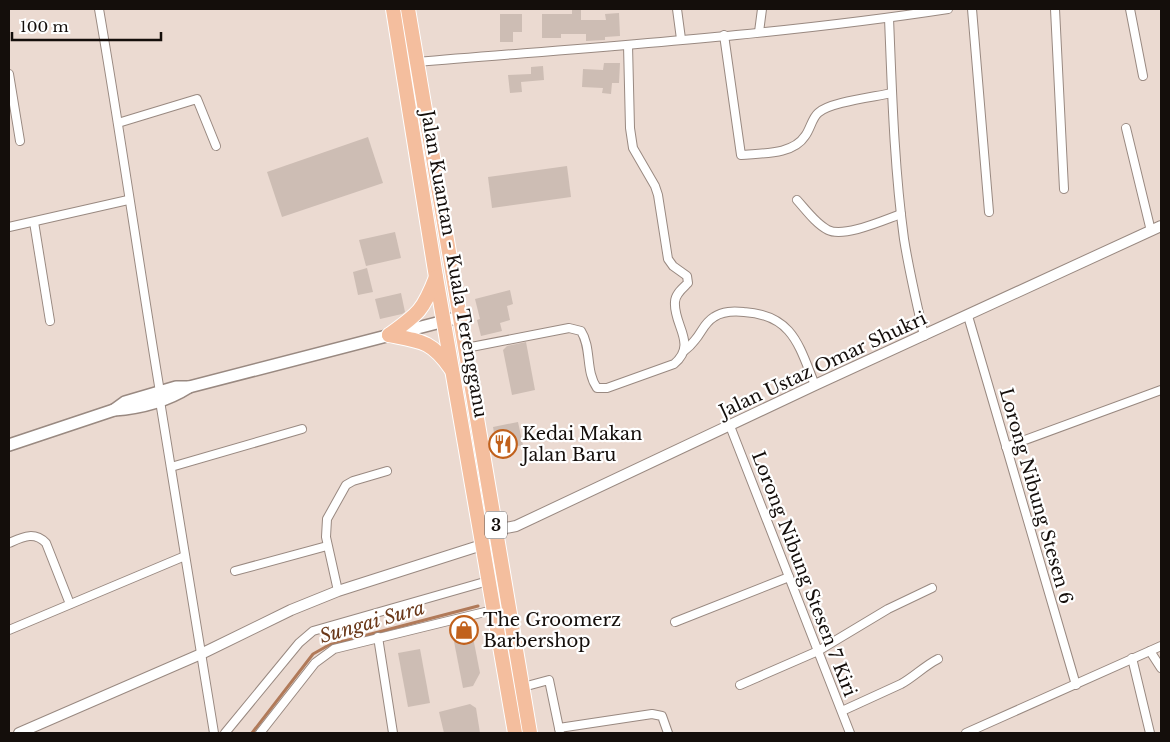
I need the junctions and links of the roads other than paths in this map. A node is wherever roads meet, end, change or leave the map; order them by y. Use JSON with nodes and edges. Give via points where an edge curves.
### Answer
{"nodes":[{"id":1,"x":99,"y":9,"type":"edge"},
{"id":2,"x":393,"y":9,"type":"edge"},
{"id":3,"x":408,"y":9,"type":"edge"},
{"id":4,"x":677,"y":9,"type":"edge"},
{"id":5,"x":762,"y":9,"type":"edge"},
{"id":6,"x":948,"y":9,"type":"edge"},
{"id":7,"x":972,"y":9,"type":"edge"},
{"id":8,"x":1055,"y":9,"type":"edge"},
{"id":9,"x":1130,"y":9,"type":"edge"},
{"id":10,"x":889,"y":18,"type":"junction"},
{"id":11,"x":759,"y":32,"type":"junction"},
{"id":12,"x":724,"y":36,"type":"junction"},
{"id":13,"x":682,"y":39,"type":"junction"},
{"id":14,"x":628,"y":45,"type":"junction"},
{"id":15,"x":417,"y":62,"type":"junction"},
{"id":16,"x":9,"y":74,"type":"edge"},
{"id":17,"x":1143,"y":76,"type":"dead end"},
{"id":18,"x":892,"y":93,"type":"junction"},
{"id":19,"x":118,"y":123,"type":"junction"},
{"id":20,"x":1126,"y":128,"type":"dead end"},
{"id":21,"x":20,"y":141,"type":"dead end"},
{"id":22,"x":216,"y":146,"type":"dead end"},
{"id":23,"x":1064,"y":189,"type":"dead end"},
{"id":24,"x":128,"y":200,"type":"junction"},
{"id":25,"x":797,"y":200,"type":"dead end"},
{"id":26,"x":989,"y":212,"type":"dead end"},
{"id":27,"x":901,"y":214,"type":"junction"},
{"id":28,"x":34,"y":222,"type":"junction"},
{"id":29,"x":1161,"y":226,"type":"edge"},
{"id":30,"x":9,"y":227,"type":"edge"},
{"id":31,"x":1151,"y":231,"type":"junction"},
{"id":32,"x":436,"y":277,"type":"junction"},
{"id":33,"x":968,"y":316,"type":"junction"},
{"id":34,"x":460,"y":317,"type":"junction"},
{"id":35,"x":50,"y":321,"type":"dead end"},
{"id":36,"x":444,"y":321,"type":"junction"},
{"id":37,"x":389,"y":335,"type":"junction"},
{"id":38,"x":924,"y":336,"type":"junction"},
{"id":39,"x":466,"y":348,"type":"junction"},
{"id":40,"x":684,"y":351,"type":"junction"},
{"id":41,"x":454,"y":372,"type":"junction"},
{"id":42,"x":815,"y":385,"type":"junction"},
{"id":43,"x":1161,"y":390,"type":"edge"},
{"id":44,"x":160,"y":397,"type":"junction"},
{"id":45,"x":730,"y":426,"type":"junction"},
{"id":46,"x":302,"y":429,"type":"dead end"},
{"id":47,"x":9,"y":445,"type":"edge"},
{"id":48,"x":1006,"y":447,"type":"junction"},
{"id":49,"x":171,"y":467,"type":"junction"},
{"id":50,"x":387,"y":471,"type":"dead end"},
{"id":51,"x":496,"y":530,"type":"junction"},
{"id":52,"x":9,"y":543,"type":"edge"},
{"id":53,"x":482,"y":544,"type":"junction"},
{"id":54,"x":327,"y":546,"type":"junction"},
{"id":55,"x":185,"y":556,"type":"junction"},
{"id":56,"x":235,"y":571,"type":"dead end"},
{"id":57,"x":789,"y":577,"type":"junction"},
{"id":58,"x":488,"y":581,"type":"junction"},
{"id":59,"x":932,"y":588,"type":"dead end"},
{"id":60,"x":338,"y":591,"type":"junction"},
{"id":61,"x":70,"y":604,"type":"junction"},
{"id":62,"x":493,"y":610,"type":"junction"},
{"id":63,"x":675,"y":622,"type":"dead end"},
{"id":64,"x":9,"y":630,"type":"edge"},
{"id":65,"x":378,"y":637,"type":"junction"},
{"id":66,"x":1161,"y":646,"type":"edge"},
{"id":67,"x":818,"y":651,"type":"junction"},
{"id":68,"x":1150,"y":651,"type":"junction"},
{"id":69,"x":201,"y":654,"type":"junction"},
{"id":70,"x":1132,"y":658,"type":"junction"},
{"id":71,"x":938,"y":659,"type":"dead end"},
{"id":72,"x":1161,"y":668,"type":"edge"},
{"id":73,"x":1076,"y":684,"type":"junction"},
{"id":74,"x":740,"y":685,"type":"dead end"},
{"id":75,"x":523,"y":687,"type":"junction"},
{"id":76,"x":842,"y":711,"type":"junction"},
{"id":77,"x":560,"y":730,"type":"edge"},
{"id":78,"x":19,"y":733,"type":"edge"},
{"id":79,"x":214,"y":733,"type":"edge"},
{"id":80,"x":225,"y":733,"type":"edge"},
{"id":81,"x":260,"y":733,"type":"edge"},
{"id":82,"x":393,"y":733,"type":"edge"},
{"id":83,"x":515,"y":733,"type":"edge"},
{"id":84,"x":530,"y":733,"type":"edge"},
{"id":85,"x":668,"y":733,"type":"edge"},
{"id":86,"x":850,"y":733,"type":"edge"},
{"id":87,"x":966,"y":733,"type":"edge"},
{"id":88,"x":1150,"y":733,"type":"edge"}],
"edges":[{"from":1,"to":19,"type":"street"},
{"from":2,"to":32,"type":"highway","name":"Jalan Kuantan - Kuala Terengganu","number":"3"},
{"from":3,"to":15,"type":"highway","name":"Jalan Kuantan - Kuala Terengganu","number":"3"},
{"from":4,"to":13,"type":"street"},
{"from":5,"to":11,"type":"street"},
{"from":6,"to":10,"type":"street"},
{"from":7,"to":26,"type":"street"},
{"from":8,"to":23,"type":"street"},
{"from":9,"to":17,"type":"street"},
{"from":10,"to":11,"type":"street"},
{"from":10,"to":18,"type":"street"},
{"from":11,"to":12,"type":"street"},
{"from":12,"to":13,"type":"street"},
{"from":12,"to":18,"type":"street","via":[[741,155],[798,145],[817,113],[832,106]]},
{"from":13,"to":14,"type":"street"},
{"from":14,"to":15,"type":"street"},
{"from":14,"to":40,"type":"street","via":[[633,148],[658,195],[668,259],[687,276],[688,283],[674,303]]},
{"from":15,"to":34,"type":"highway","name":"Jalan Kuantan - Kuala Terengganu","number":"3"},
{"from":16,"to":21,"type":"street"},
{"from":18,"to":27,"type":"street"},
{"from":19,"to":22,"type":"street","via":[[197,99]]},
{"from":19,"to":24,"type":"street"},
{"from":20,"to":31,"type":"street"},
{"from":24,"to":28,"type":"street"},
{"from":24,"to":44,"type":"street"},
{"from":25,"to":27,"type":"street","via":[[821,225],[835,232],[860,228]]},
{"from":27,"to":38,"type":"street"},
{"from":28,"to":30,"type":"street"},
{"from":28,"to":35,"type":"street"},
{"from":29,"to":31,"type":"street","name":"Jalan Ustaz Omar Shukri"},
{"from":31,"to":33,"type":"street","name":"Jalan Ustaz Omar Shukri"},
{"from":32,"to":36,"type":"highway","name":"Jalan Kuantan - Kuala Terengganu","number":"3"},
{"from":32,"to":37,"type":"highway","via":[[428,299],[418,313]]},
{"from":33,"to":38,"type":"street","name":"Jalan Ustaz Omar Shukri"},
{"from":33,"to":48,"type":"street","name":"Lorong Nibung Stesen 6"},
{"from":34,"to":36,"type":"main road"},
{"from":34,"to":39,"type":"highway","name":"Jalan Kuantan - Kuala Terengganu","number":"3"},
{"from":36,"to":37,"type":"main road"},
{"from":36,"to":41,"type":"highway","name":"Jalan Kuantan - Kuala Terengganu","number":"3"},
{"from":37,"to":41,"type":"highway","via":[[427,344]]},
{"from":37,"to":44,"type":"main road","via":[[190,387],[176,387]]},
{"from":38,"to":42,"type":"street","name":"Jalan Ustaz Omar Shukri"},
{"from":39,"to":40,"type":"street","via":[[569,328],[581,331],[586,339],[592,380],[597,388],[607,388],[674,364]]},
{"from":39,"to":51,"type":"highway","name":"Jalan Kuantan - Kuala Terengganu","number":"3"},
{"from":40,"to":42,"type":"street","via":[[703,326],[720,313],[729,311],[768,316],[796,339]]},
{"from":41,"to":53,"type":"highway","name":"Jalan Kuantan - Kuala Terengganu","number":"3"},
{"from":42,"to":45,"type":"street","name":"Jalan Ustaz Omar Shukri"},
{"from":43,"to":48,"type":"street"},
{"from":44,"to":47,"type":"main road","via":[[125,402],[114,410]]},
{"from":44,"to":49,"type":"street"},
{"from":45,"to":51,"type":"street","name":"Jalan Ustaz Omar Shukri","via":[[516,526]]},
{"from":45,"to":57,"type":"street","name":"Lorong Nibung Stesen 7 Kiri"},
{"from":46,"to":49,"type":"street"},
{"from":48,"to":73,"type":"street","name":"Lorong Nibung Stesen 6"},
{"from":49,"to":55,"type":"street"},
{"from":50,"to":54,"type":"street","via":[[346,485],[326,519]]},
{"from":51,"to":75,"type":"highway","name":"Jalan Kuantan - Kuala Terengganu","number":"3"},
{"from":52,"to":61,"type":"street","via":[[29,535],[41,538],[46,543]]},
{"from":53,"to":58,"type":"highway","name":"Jalan Kuantan - Kuala Terengganu","number":"3"},
{"from":53,"to":60,"type":"street"},
{"from":54,"to":56,"type":"street"},
{"from":54,"to":60,"type":"street"},
{"from":55,"to":61,"type":"street"},
{"from":55,"to":69,"type":"street"},
{"from":57,"to":63,"type":"street"},
{"from":57,"to":67,"type":"street","name":"Lorong Nibung Stesen 7 Kiri"},
{"from":58,"to":62,"type":"highway","name":"Jalan Kuantan - Kuala Terengganu","number":"3"},
{"from":58,"to":80,"type":"street","via":[[313,631],[299,643]]},
{"from":59,"to":67,"type":"street","via":[[888,609]]},
{"from":60,"to":69,"type":"street"},
{"from":61,"to":64,"type":"street"},
{"from":62,"to":65,"type":"street"},
{"from":62,"to":83,"type":"highway","name":"Jalan Kuantan - Kuala Terengganu","number":"3"},
{"from":65,"to":81,"type":"street","via":[[334,650],[314,662]]},
{"from":65,"to":82,"type":"street"},
{"from":66,"to":68,"type":"street"},
{"from":67,"to":74,"type":"street"},
{"from":67,"to":76,"type":"street","name":"Lorong Nibung Stesen 7 Kiri"},
{"from":68,"to":70,"type":"street"},
{"from":68,"to":72,"type":"street"},
{"from":69,"to":78,"type":"street"},
{"from":69,"to":79,"type":"street"},
{"from":70,"to":73,"type":"street"},
{"from":70,"to":88,"type":"street"},
{"from":71,"to":76,"type":"street","via":[[924,666],[909,680]]},
{"from":73,"to":87,"type":"street"},
{"from":75,"to":77,"type":"street","via":[[549,680]]},
{"from":75,"to":84,"type":"highway","name":"Jalan Kuantan - Kuala Terengganu","number":"3"},
{"from":76,"to":86,"type":"street","name":"Lorong Nibung Stesen 7 Kiri"},
{"from":77,"to":85,"type":"street","via":[[652,714],[662,716]]}]}
